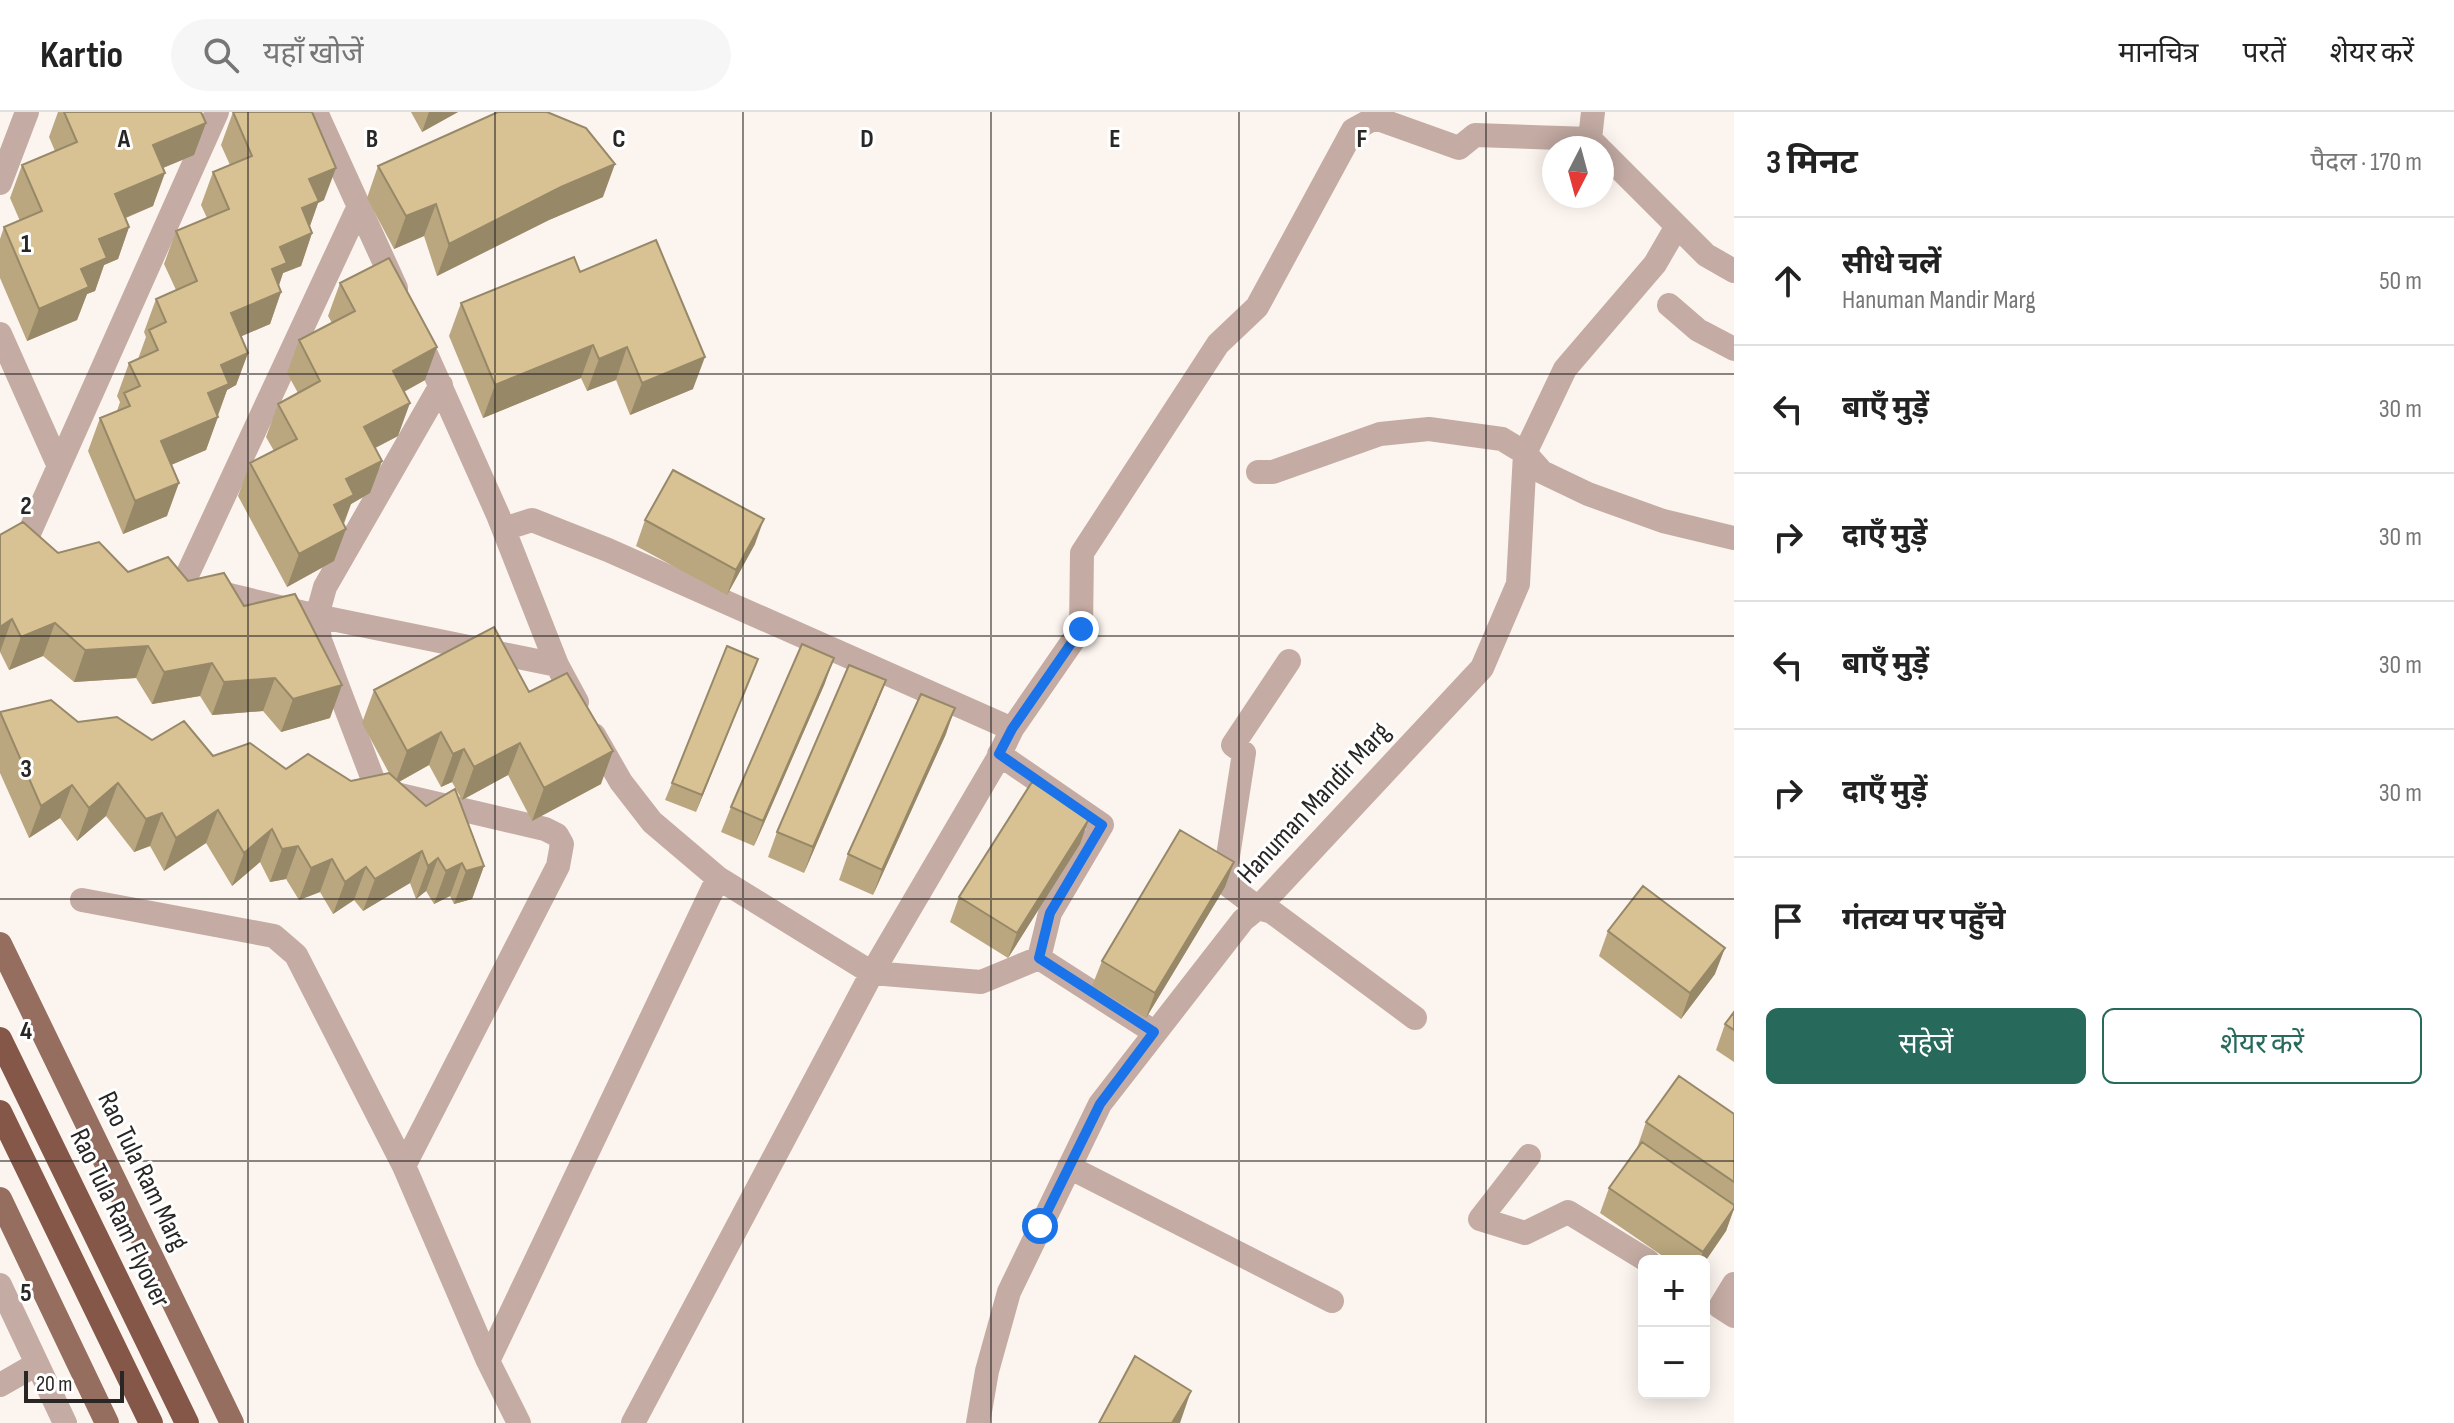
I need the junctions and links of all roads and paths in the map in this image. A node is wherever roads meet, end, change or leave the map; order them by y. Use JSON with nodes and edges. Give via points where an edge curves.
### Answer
{"nodes":[{"id":1,"x":27,"y":112,"type":"edge"},
{"id":2,"x":217,"y":112,"type":"edge"},
{"id":3,"x":316,"y":112,"type":"edge"},
{"id":4,"x":1593,"y":112,"type":"edge"},
{"id":5,"x":1596,"y":136,"type":"edge"},
{"id":6,"x":1542,"y":141,"type":"edge"},
{"id":7,"x":1614,"y":163,"type":"edge"},
{"id":8,"x":0,"y":183,"type":"edge"},
{"id":9,"x":358,"y":191,"type":"junction"},
{"id":10,"x":1677,"y":226,"type":"junction"},
{"id":11,"x":1734,"y":271,"type":"edge"},
{"id":12,"x":1669,"y":305,"type":"dead end"},
{"id":13,"x":0,"y":334,"type":"edge"},
{"id":14,"x":1734,"y":349,"type":"edge"},
{"id":15,"x":441,"y":385,"type":"junction"},
{"id":16,"x":1525,"y":453,"type":"junction"},
{"id":17,"x":58,"y":464,"type":"junction"},
{"id":18,"x":1258,"y":472,"type":"dead end"},
{"id":19,"x":504,"y":529,"type":"junction"},
{"id":20,"x":1734,"y":538,"type":"edge"},
{"id":21,"x":11,"y":548,"type":"edge"},
{"id":22,"x":51,"y":556,"type":"edge"},
{"id":23,"x":154,"y":578,"type":"edge"},
{"id":24,"x":183,"y":584,"type":"junction"},
{"id":25,"x":317,"y":616,"type":"junction"},
{"id":26,"x":1289,"y":661,"type":"dead end"},
{"id":27,"x":557,"y":665,"type":"junction"},
{"id":28,"x":1012,"y":729,"type":"junction"},
{"id":29,"x":999,"y":754,"type":"junction"},
{"id":30,"x":347,"y":784,"type":"edge"},
{"id":31,"x":377,"y":790,"type":"junction"},
{"id":32,"x":718,"y":878,"type":"junction"},
{"id":33,"x":82,"y":900,"type":"dead end"},
{"id":34,"x":1258,"y":908,"type":"junction"},
{"id":35,"x":0,"y":944,"type":"edge"},
{"id":36,"x":1039,"y":958,"type":"junction"},
{"id":37,"x":872,"y":973,"type":"junction"},
{"id":38,"x":1415,"y":1018,"type":"dead end"},
{"id":39,"x":1154,"y":1032,"type":"junction"},
{"id":40,"x":0,"y":1039,"type":"edge"},
{"id":41,"x":0,"y":1112,"type":"edge"},
{"id":42,"x":1529,"y":1156,"type":"dead end"},
{"id":43,"x":404,"y":1166,"type":"junction"},
{"id":44,"x":1069,"y":1167,"type":"junction"},
{"id":45,"x":0,"y":1199,"type":"edge"},
{"id":46,"x":1638,"y":1255,"type":"edge"},
{"id":47,"x":1734,"y":1284,"type":"edge"},
{"id":48,"x":0,"y":1285,"type":"edge"},
{"id":49,"x":1332,"y":1301,"type":"dead end"},
{"id":50,"x":1719,"y":1306,"type":"edge"},
{"id":51,"x":488,"y":1361,"type":"junction"},
{"id":52,"x":35,"y":1365,"type":"junction"},
{"id":53,"x":0,"y":1385,"type":"edge"},
{"id":54,"x":65,"y":1423,"type":"edge"},
{"id":55,"x":107,"y":1423,"type":"edge"},
{"id":56,"x":151,"y":1423,"type":"edge"},
{"id":57,"x":187,"y":1423,"type":"edge"},
{"id":58,"x":232,"y":1423,"type":"edge"},
{"id":59,"x":519,"y":1423,"type":"edge"},
{"id":60,"x":633,"y":1423,"type":"edge"},
{"id":61,"x":978,"y":1423,"type":"edge"}],
"edges":[{"from":1,"to":8,"type":"street"},
{"from":2,"to":17,"type":"street"},
{"from":3,"to":9,"type":"street"},
{"from":4,"to":5,"type":"street"},
{"from":6,"to":28,"type":"street","via":[[1475,135],[1459,148],[1375,118],[1353,130],[1257,307],[1218,344],[1082,553],[1081,629]]},
{"from":7,"to":10,"type":"street"},
{"from":9,"to":15,"type":"street"},
{"from":9,"to":24,"type":"street"},
{"from":10,"to":11,"type":"street","via":[[1706,255]]},
{"from":10,"to":16,"type":"street","name":"Hanuman Mandir Marg","via":[[1655,264],[1565,369]]},
{"from":12,"to":14,"type":"street","via":[[1698,330]]},
{"from":13,"to":17,"type":"street"},
{"from":15,"to":19,"type":"street"},
{"from":15,"to":25,"type":"street","via":[[325,587]]},
{"from":16,"to":18,"type":"street","via":[[1502,439],[1429,429],[1380,434],[1273,472]]},
{"from":16,"to":20,"type":"street","via":[[1542,472],[1588,494],[1663,521]]},
{"from":16,"to":34,"type":"street","name":"Hanuman Mandir Marg","via":[[1518,584],[1482,668]]},
{"from":17,"to":21,"type":"street"},
{"from":19,"to":27,"type":"street"},
{"from":19,"to":28,"type":"street","via":[[532,520]]},
{"from":21,"to":22,"type":"street"},
{"from":23,"to":24,"type":"street"},
{"from":24,"to":25,"type":"street"},
{"from":25,"to":27,"type":"street"},
{"from":25,"to":31,"type":"street","via":[[320,640]]},
{"from":26,"to":34,"type":"street","via":[[1233,745],[1244,753],[1224,882]]},
{"from":27,"to":32,"type":"street","via":[[621,782],[652,822]]},
{"from":28,"to":29,"type":"street"},
{"from":29,"to":36,"type":"street","via":[[1102,825],[1050,913]]},
{"from":29,"to":37,"type":"street"},
{"from":30,"to":31,"type":"street"},
{"from":31,"to":43,"type":"street","via":[[545,829],[562,844],[558,866]]},
{"from":32,"to":37,"type":"street"},
{"from":32,"to":51,"type":"street"},
{"from":33,"to":43,"type":"street","via":[[274,936],[286,944]]},
{"from":34,"to":38,"type":"street","via":[[1272,912]]},
{"from":34,"to":39,"type":"street","name":"Hanuman Mandir Marg"},
{"from":35,"to":58,"type":"main road","name":"Rao Tula Ram Marg"},
{"from":36,"to":37,"type":"street","via":[[981,982]]},
{"from":36,"to":39,"type":"street"},
{"from":37,"to":60,"type":"street"},
{"from":39,"to":44,"type":"street","name":"Hanuman Mandir Marg","via":[[1100,1104]]},
{"from":40,"to":57,"type":"highway","name":"Rao Tula Ram Flyover"},
{"from":41,"to":56,"type":"highway"},
{"from":42,"to":46,"type":"street","via":[[1480,1219],[1525,1233],[1568,1212]]},
{"from":43,"to":51,"type":"street"},
{"from":44,"to":49,"type":"street"},
{"from":44,"to":61,"type":"street","name":"Hanuman Mandir Marg","via":[[1009,1292]]},
{"from":45,"to":55,"type":"main road"},
{"from":47,"to":50,"type":"street"},
{"from":48,"to":52,"type":"street"},
{"from":51,"to":59,"type":"street"},
{"from":52,"to":53,"type":"street"},
{"from":52,"to":54,"type":"street"}]}
